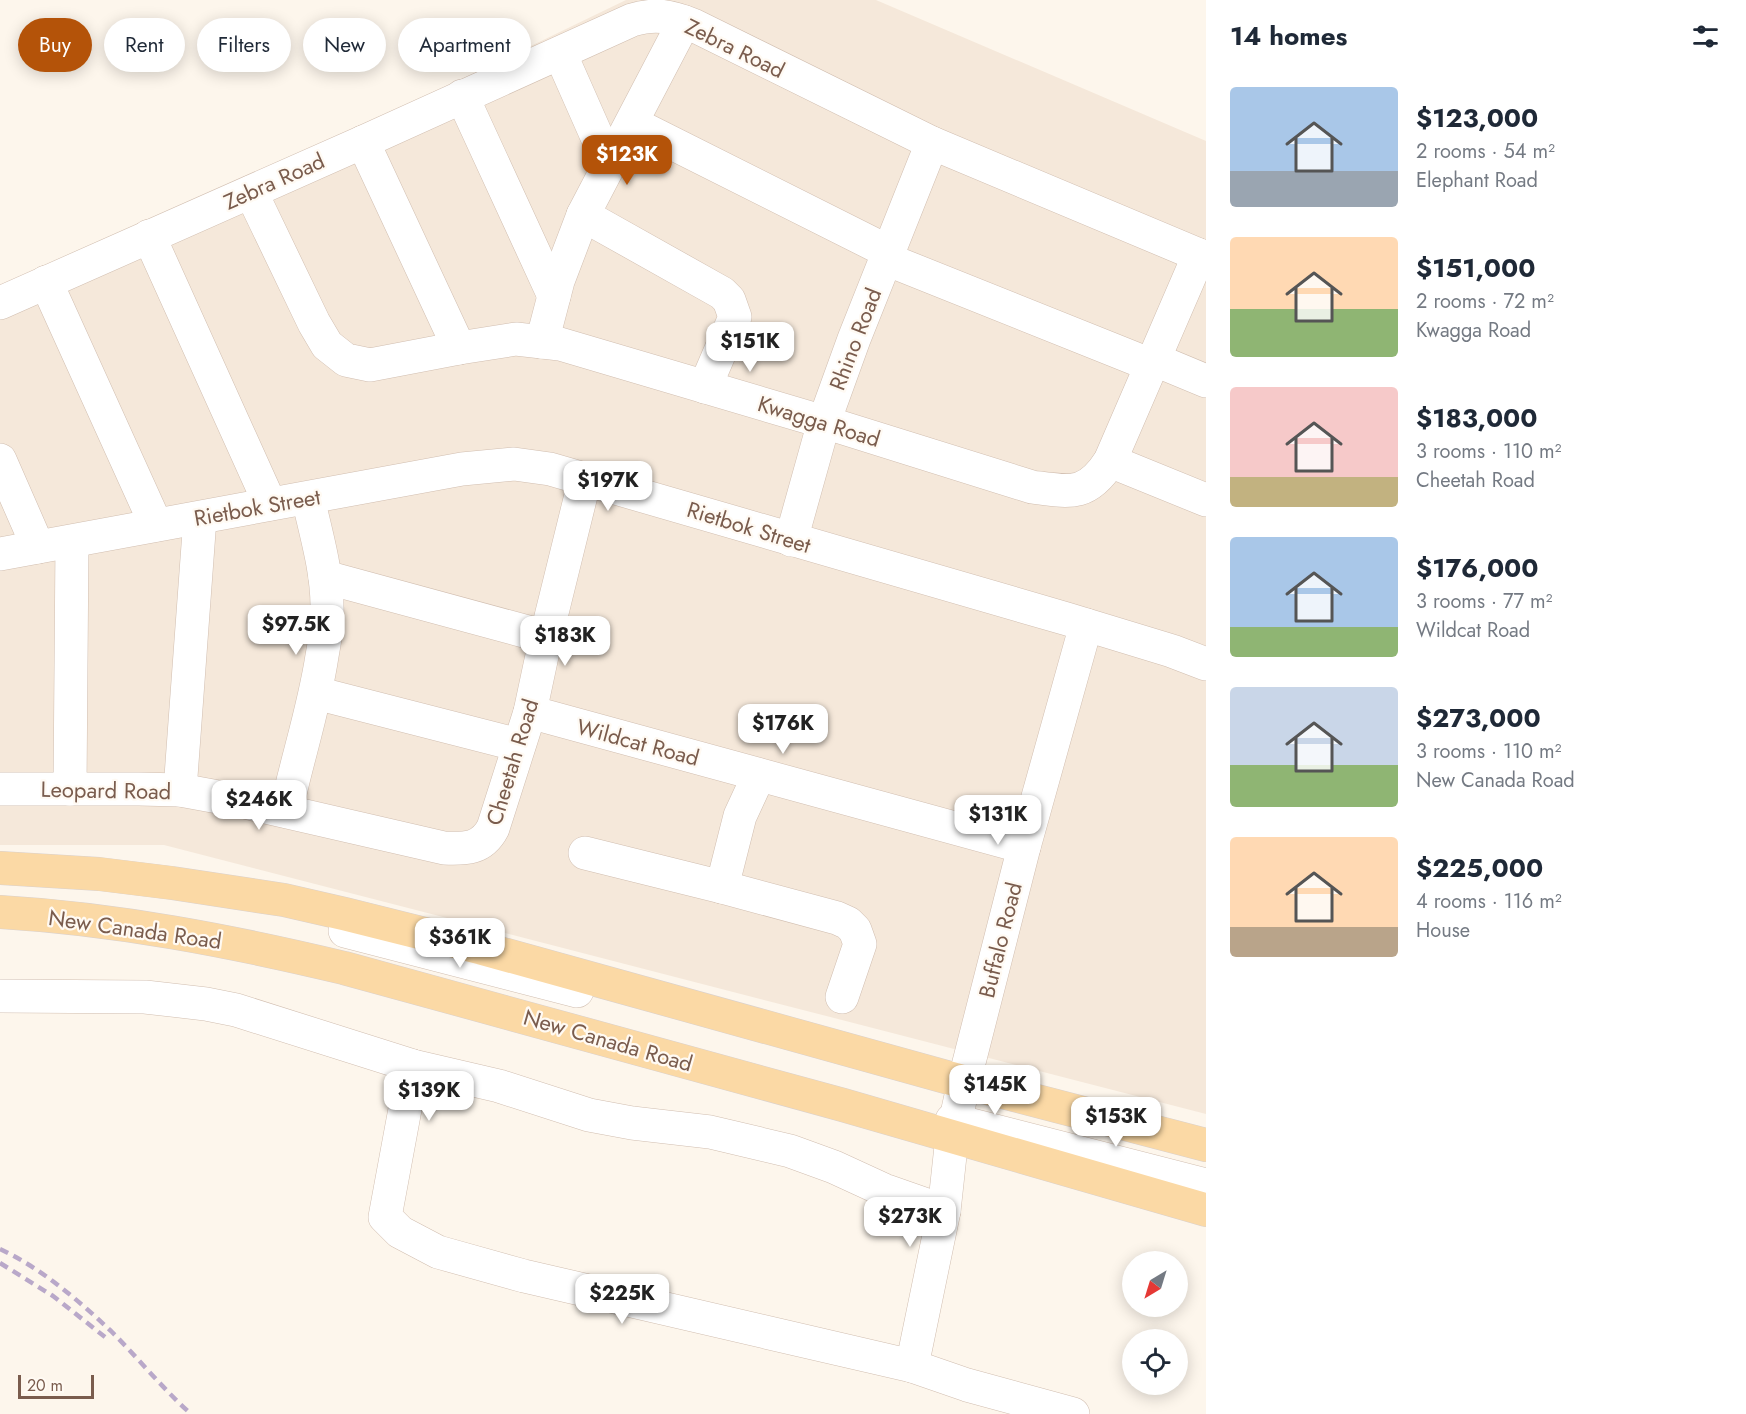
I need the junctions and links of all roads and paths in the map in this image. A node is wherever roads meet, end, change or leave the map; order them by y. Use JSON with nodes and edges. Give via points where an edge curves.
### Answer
{"nodes":[{"id":1,"x":684,"y":22,"type":"junction"},
{"id":2,"x":560,"y":53,"type":"junction"},
{"id":3,"x":462,"y":96,"type":"junction"},
{"id":4,"x":632,"y":123,"type":"junction"},
{"id":5,"x":363,"y":142,"type":"junction"},
{"id":6,"x":932,"y":143,"type":"junction"},
{"id":7,"x":609,"y":164,"type":"junction"},
{"id":8,"x":251,"y":192,"type":"junction"},
{"id":9,"x":583,"y":215,"type":"junction"},
{"id":10,"x":149,"y":236,"type":"junction"},
{"id":11,"x":887,"y":255,"type":"junction"},
{"id":12,"x":1203,"y":256,"type":"edge"},
{"id":13,"x":46,"y":282,"type":"junction"},
{"id":14,"x":554,"y":296,"type":"junction"},
{"id":15,"x":0,"y":303,"type":"edge"},
{"id":16,"x":543,"y":342,"type":"junction"},
{"id":17,"x":459,"y":348,"type":"junction"},
{"id":18,"x":1152,"y":362,"type":"junction"},
{"id":19,"x":1206,"y":381,"type":"edge"},
{"id":20,"x":705,"y":387,"type":"junction"},
{"id":21,"x":824,"y":422,"type":"junction"},
{"id":22,"x":0,"y":460,"type":"edge"},
{"id":23,"x":1110,"y":460,"type":"junction"},
{"id":24,"x":585,"y":479,"type":"junction"},
{"id":25,"x":308,"y":498,"type":"junction"},
{"id":26,"x":1206,"y":500,"type":"edge"},
{"id":27,"x":270,"y":504,"type":"junction"},
{"id":28,"x":200,"y":518,"type":"junction"},
{"id":29,"x":156,"y":525,"type":"junction"},
{"id":30,"x":791,"y":540,"type":"junction"},
{"id":31,"x":72,"y":542,"type":"junction"},
{"id":32,"x":38,"y":547,"type":"junction"},
{"id":33,"x":0,"y":554,"type":"edge"},
{"id":34,"x":325,"y":578,"type":"junction"},
{"id":35,"x":1086,"y":625,"type":"junction"},
{"id":36,"x":546,"y":637,"type":"junction"},
{"id":37,"x":1206,"y":664,"type":"edge"},
{"id":38,"x":316,"y":693,"type":"junction"},
{"id":39,"x":530,"y":712,"type":"junction"},
{"id":40,"x":519,"y":745,"type":"junction"},
{"id":41,"x":759,"y":775,"type":"junction"},
{"id":42,"x":0,"y":789,"type":"edge"},
{"id":43,"x":70,"y":789,"type":"junction"},
{"id":44,"x":180,"y":790,"type":"junction"},
{"id":45,"x":286,"y":811,"type":"junction"},
{"id":46,"x":489,"y":835,"type":"joint"},
{"id":47,"x":1024,"y":847,"type":"junction"},
{"id":48,"x":585,"y":853,"type":"dead end"},
{"id":49,"x":0,"y":868,"type":"edge"},
{"id":50,"x":0,"y":879,"type":"edge"},
{"id":51,"x":723,"y":887,"type":"junction"},
{"id":52,"x":0,"y":896,"type":"edge"},
{"id":53,"x":0,"y":912,"type":"edge"},
{"id":54,"x":0,"y":996,"type":"edge"},
{"id":55,"x":842,"y":997,"type":"dead end"},
{"id":56,"x":413,"y":1066,"type":"junction"},
{"id":57,"x":959,"y":1109,"type":"junction"},
{"id":58,"x":1206,"y":1145,"type":"edge"},
{"id":59,"x":1206,"y":1160,"type":"edge"},
{"id":60,"x":1206,"y":1185,"type":"edge"},
{"id":61,"x":1206,"y":1210,"type":"edge"},
{"id":62,"x":944,"y":1211,"type":"junction"},
{"id":63,"x":912,"y":1366,"type":"junction"},
{"id":64,"x":1073,"y":1414,"type":"edge"}],
"edges":[{"from":1,"to":2,"type":"street","name":"Zebra Road","via":[[647,15]]},
{"from":1,"to":4,"type":"street"},
{"from":1,"to":6,"type":"street","name":"Zebra Road"},
{"from":2,"to":3,"type":"street","name":"Zebra Road"},
{"from":2,"to":7,"type":"street"},
{"from":3,"to":5,"type":"street","name":"Zebra Road"},
{"from":3,"to":14,"type":"street"},
{"from":4,"to":7,"type":"street"},
{"from":4,"to":11,"type":"street"},
{"from":5,"to":8,"type":"street","name":"Zebra Road"},
{"from":5,"to":17,"type":"street"},
{"from":6,"to":11,"type":"street","name":"Rhino Road"},
{"from":6,"to":12,"type":"street","name":"Zebra Road"},
{"from":7,"to":9,"type":"street"},
{"from":8,"to":10,"type":"street","name":"Zebra Road"},
{"from":8,"to":17,"type":"street","name":"Kwagga Road","via":[[314,323],[327,345],[346,360],[370,365]]},
{"from":9,"to":14,"type":"street"},
{"from":9,"to":20,"type":"street","via":[[729,300],[735,317]]},
{"from":10,"to":13,"type":"street","name":"Zebra Road"},
{"from":10,"to":27,"type":"street"},
{"from":11,"to":18,"type":"street"},
{"from":11,"to":21,"type":"street","name":"Rhino Road"},
{"from":12,"to":18,"type":"street","name":"Kwagga Road"},
{"from":13,"to":15,"type":"street","name":"Zebra Road"},
{"from":13,"to":29,"type":"street"},
{"from":14,"to":16,"type":"street"},
{"from":16,"to":17,"type":"street","name":"Kwagga Road","via":[[516,339]]},
{"from":16,"to":20,"type":"street","name":"Kwagga Road"},
{"from":18,"to":19,"type":"street"},
{"from":18,"to":23,"type":"street","name":"Kwagga Road"},
{"from":20,"to":21,"type":"street","name":"Kwagga Road"},
{"from":21,"to":23,"type":"street","name":"Kwagga Road","via":[[1032,486],[1063,491],[1080,490],[1094,481]]},
{"from":21,"to":30,"type":"street","name":"Rhino Road"},
{"from":22,"to":32,"type":"street"},
{"from":23,"to":26,"type":"street"},
{"from":24,"to":25,"type":"street","name":"Rietbok Street","via":[[527,466],[501,465]]},
{"from":24,"to":30,"type":"street","name":"Rietbok Street"},
{"from":24,"to":36,"type":"street","name":"Cheetah Road"},
{"from":25,"to":27,"type":"street","name":"Rietbok Street"},
{"from":25,"to":34,"type":"street"},
{"from":27,"to":28,"type":"street","name":"Rietbok Street"},
{"from":28,"to":29,"type":"street","name":"Rietbok Street"},
{"from":28,"to":44,"type":"street"},
{"from":29,"to":31,"type":"street","name":"Rietbok Street"},
{"from":30,"to":35,"type":"street","name":"Rietbok Street"},
{"from":31,"to":32,"type":"street","name":"Rietbok Street"},
{"from":31,"to":43,"type":"street"},
{"from":32,"to":33,"type":"street","name":"Rietbok Street"},
{"from":34,"to":36,"type":"street"},
{"from":34,"to":38,"type":"street","via":[[326,633]]},
{"from":35,"to":37,"type":"street","name":"Rietbok Street"},
{"from":35,"to":47,"type":"street","name":"Buffalo Road"},
{"from":36,"to":39,"type":"street","name":"Cheetah Road"},
{"from":38,"to":40,"type":"street"},
{"from":38,"to":45,"type":"street"},
{"from":39,"to":40,"type":"street","name":"Cheetah Road"},
{"from":39,"to":41,"type":"street","name":"Wildcat Road"},
{"from":40,"to":46,"type":"street","name":"Cheetah Road"},
{"from":41,"to":47,"type":"street","name":"Wildcat Road"},
{"from":41,"to":51,"type":"street","via":[[740,816]]},
{"from":42,"to":43,"type":"street","name":"Leopard Road"},
{"from":43,"to":44,"type":"street","name":"Leopard Road"},
{"from":44,"to":45,"type":"street","name":"Leopard Road"},
{"from":45,"to":46,"type":"street","name":"Leopard Road","via":[[444,848],[472,847]]},
{"from":47,"to":57,"type":"street","name":"Buffalo Road"},
{"from":48,"to":51,"type":"street"},
{"from":49,"to":57,"type":"main road","name":"New Canada Road","via":[[172,883],[285,900],[345,914],[567,972]]},
{"from":50,"to":57,"type":"street","name":"New Canada Road","via":[[145,890],[285,915],[614,1001]]},
{"from":51,"to":55,"type":"street","via":[[848,923],[860,944]]},
{"from":52,"to":57,"type":"street","name":"New Canada Road","via":[[216,924],[838,1087]]},
{"from":53,"to":57,"type":"main road","name":"New Canada Road","via":[[159,929],[281,953],[843,1105]]},
{"from":54,"to":56,"type":"street","via":[[145,997],[206,1004]]},
{"from":56,"to":62,"type":"street","via":[[499,1086],[589,1115],[710,1132],[767,1145]]},
{"from":56,"to":63,"type":"street","via":[[385,1217],[400,1232],[438,1252],[524,1276]]},
{"from":57,"to":58,"type":"main road","name":"New Canada Road"},
{"from":57,"to":59,"type":"street","name":"New Canada Road"},
{"from":57,"to":60,"type":"street","name":"New Canada Road"},
{"from":57,"to":61,"type":"main road","name":"New Canada Road","via":[[1017,1155]]},
{"from":57,"to":62,"type":"street","name":"Buffalo Road"},
{"from":62,"to":63,"type":"street","name":"Buffalo Road"},
{"from":63,"to":64,"type":"street"}]}
